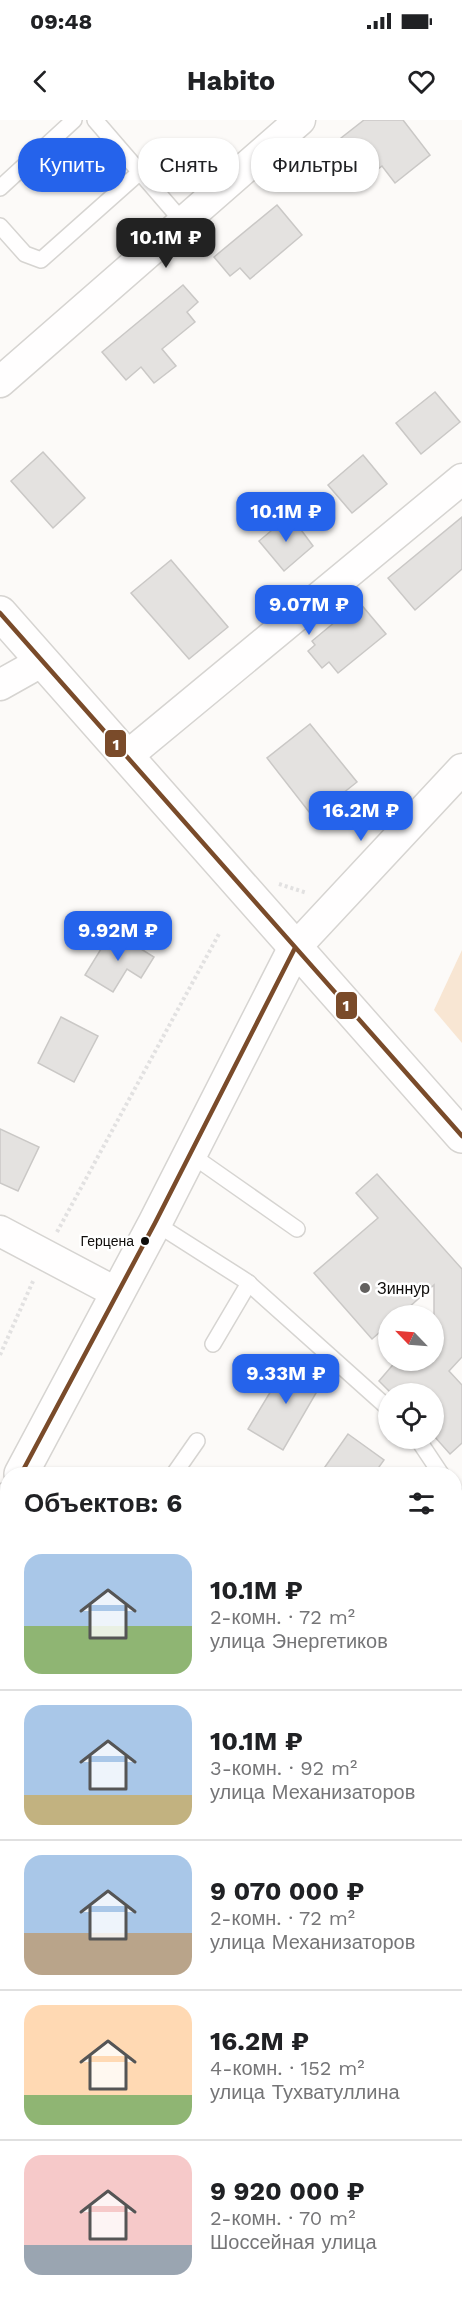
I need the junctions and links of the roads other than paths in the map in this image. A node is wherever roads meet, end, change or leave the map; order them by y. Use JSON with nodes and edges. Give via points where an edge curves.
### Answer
{"nodes":[{"id":1,"x":74,"y":120,"type":"edge"},
{"id":2,"x":95,"y":120,"type":"edge"},
{"id":3,"x":300,"y":120,"type":"edge"},
{"id":4,"x":138,"y":170,"type":"edge"},
{"id":5,"x":138,"y":174,"type":"edge"},
{"id":6,"x":0,"y":188,"type":"edge"},
{"id":7,"x":157,"y":192,"type":"edge"},
{"id":8,"x":183,"y":222,"type":"junction"},
{"id":9,"x":0,"y":226,"type":"edge"},
{"id":10,"x":0,"y":382,"type":"edge"},
{"id":11,"x":462,"y":479,"type":"edge"},
{"id":12,"x":0,"y":613,"type":"edge"},
{"id":13,"x":41,"y":662,"type":"junction"},
{"id":14,"x":0,"y":685,"type":"edge"},
{"id":15,"x":126,"y":757,"type":"junction"},
{"id":16,"x":462,"y":769,"type":"edge"},
{"id":17,"x":295,"y":948,"type":"junction"},
{"id":18,"x":462,"y":1136,"type":"edge"},
{"id":19,"x":190,"y":1154,"type":"junction"},
{"id":20,"x":155,"y":1223,"type":"junction"},
{"id":21,"x":297,"y":1229,"type":"dead end"},
{"id":22,"x":0,"y":1231,"type":"edge"},
{"id":23,"x":249,"y":1283,"type":"junction"},
{"id":24,"x":117,"y":1293,"type":"junction"},
{"id":25,"x":213,"y":1344,"type":"dead end"},
{"id":26,"x":378,"y":1399,"type":"edge"},
{"id":27,"x":197,"y":1441,"type":"dead end"},
{"id":28,"x":424,"y":1449,"type":"edge"},
{"id":29,"x":25,"y":1467,"type":"edge"},
{"id":30,"x":179,"y":1467,"type":"edge"},
{"id":31,"x":436,"y":1467,"type":"edge"}],
"edges":[{"from":1,"to":6,"type":"lane"},
{"from":2,"to":4,"type":"lane"},
{"from":3,"to":8,"type":"street"},
{"from":5,"to":9,"type":"lane","via":[[41,260],[25,254]]},
{"from":7,"to":8,"type":"lane"},
{"from":8,"to":10,"type":"street"},
{"from":11,"to":15,"type":"street"},
{"from":12,"to":13,"type":"main road"},
{"from":13,"to":14,"type":"street"},
{"from":13,"to":15,"type":"main road"},
{"from":15,"to":17,"type":"main road"},
{"from":16,"to":17,"type":"street"},
{"from":17,"to":18,"type":"main road"},
{"from":17,"to":19,"type":"main road"},
{"from":19,"to":20,"type":"main road"},
{"from":19,"to":21,"type":"lane"},
{"from":20,"to":23,"type":"lane"},
{"from":20,"to":24,"type":"main road"},
{"from":22,"to":24,"type":"street"},
{"from":23,"to":25,"type":"lane"},
{"from":23,"to":26,"type":"lane"},
{"from":24,"to":29,"type":"main road"},
{"from":27,"to":30,"type":"lane"},
{"from":28,"to":31,"type":"lane"}]}
